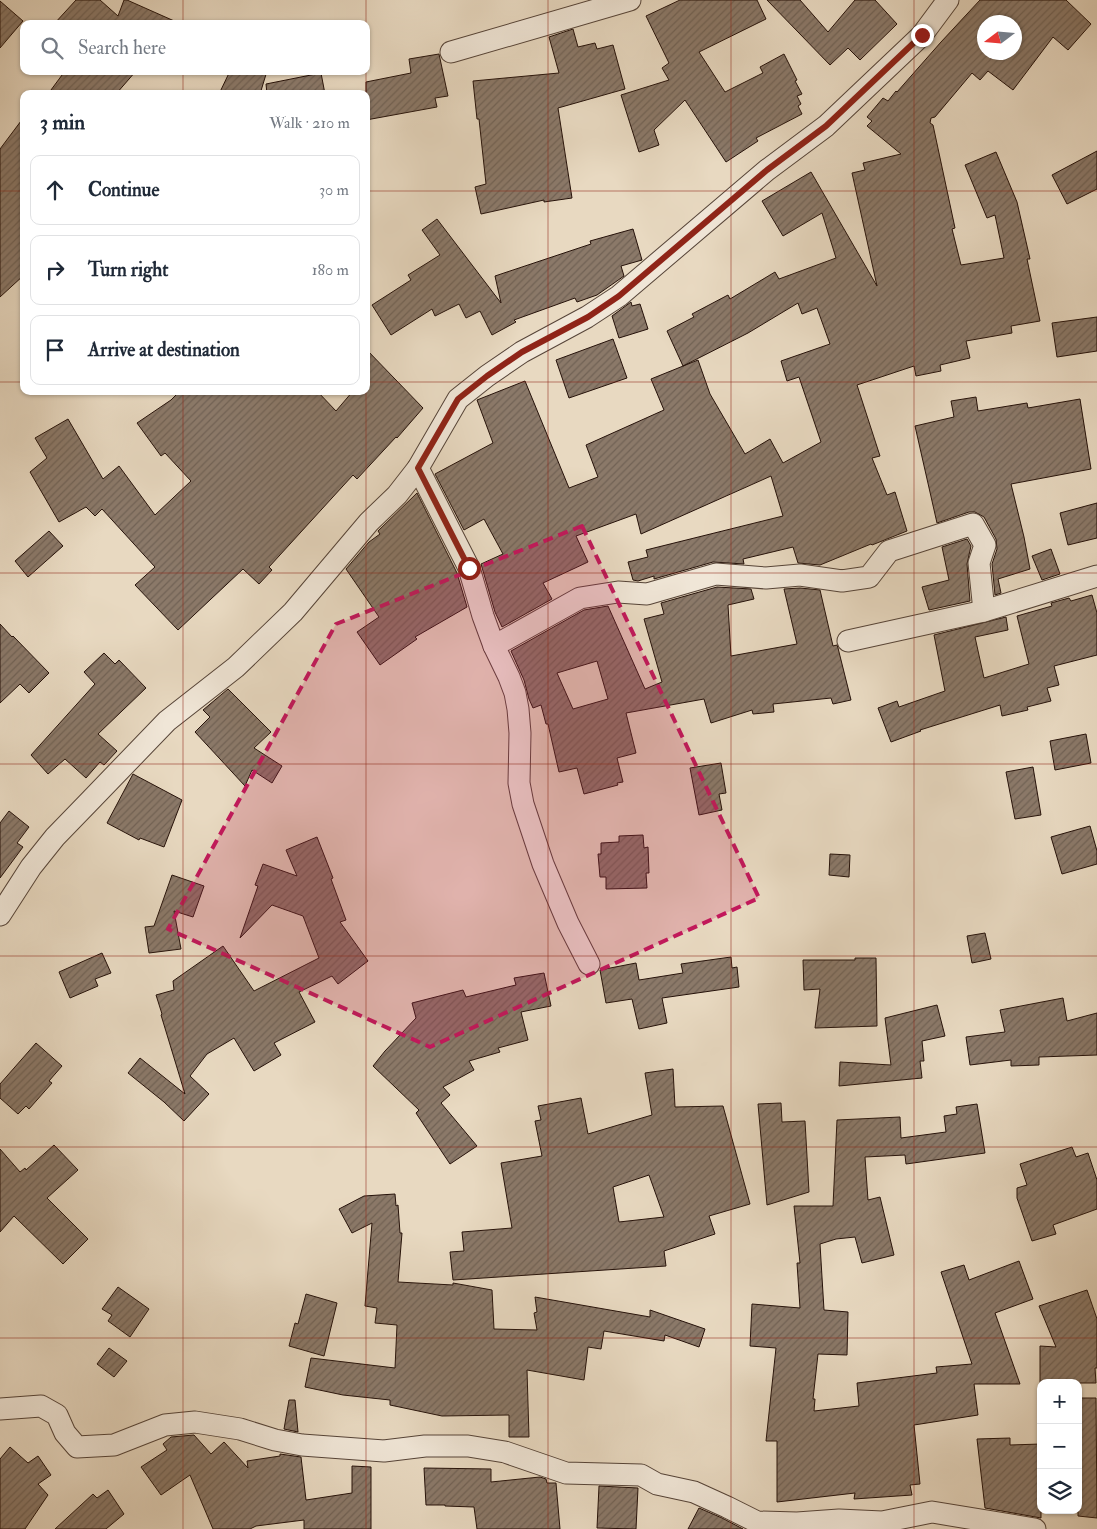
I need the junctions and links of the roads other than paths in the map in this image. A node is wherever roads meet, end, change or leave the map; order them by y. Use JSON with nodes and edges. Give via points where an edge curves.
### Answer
{"nodes":[{"id":1,"x":630,"y":0,"type":"edge"},
{"id":2,"x":938,"y":3,"type":"edge"},
{"id":3,"x":451,"y":52,"type":"dead end"},
{"id":4,"x":418,"y":468,"type":"junction"},
{"id":5,"x":1097,"y":576,"type":"edge"},
{"id":6,"x":984,"y":611,"type":"junction"},
{"id":7,"x":848,"y":642,"type":"dead end"},
{"id":8,"x":494,"y":646,"type":"junction"},
{"id":9,"x":0,"y":915,"type":"edge"},
{"id":10,"x":589,"y":964,"type":"dead end"},
{"id":11,"x":0,"y":1409,"type":"edge"},
{"id":12,"x":1035,"y":1529,"type":"edge"}],
"edges":[{"from":1,"to":3,"type":"street"},
{"from":2,"to":4,"type":"street","via":[[922,35],[826,126],[767,170],[619,296],[588,317],[522,352],[458,399]]},
{"from":4,"to":8,"type":"street","via":[[469,568]]},
{"from":4,"to":9,"type":"street","via":[[292,612],[236,667],[167,721],[80,810],[31,868]]},
{"from":5,"to":6,"type":"street"},
{"from":6,"to":7,"type":"street"},
{"from":6,"to":8,"type":"street","via":[[979,564],[985,545],[973,524],[889,551],[869,577],[842,581],[800,575],[766,578],[716,574],[647,594],[618,592],[580,598]]},
{"from":8,"to":10,"type":"street","via":[[515,693],[523,804],[568,923]]},
{"from":11,"to":12,"type":"street","via":[[41,1406],[57,1416],[77,1447],[114,1445],[165,1424],[195,1422],[240,1429],[302,1445],[384,1451],[425,1446],[468,1446],[505,1452],[566,1473],[641,1475],[657,1484],[694,1492],[757,1522],[882,1522],[932,1512]]}]}
